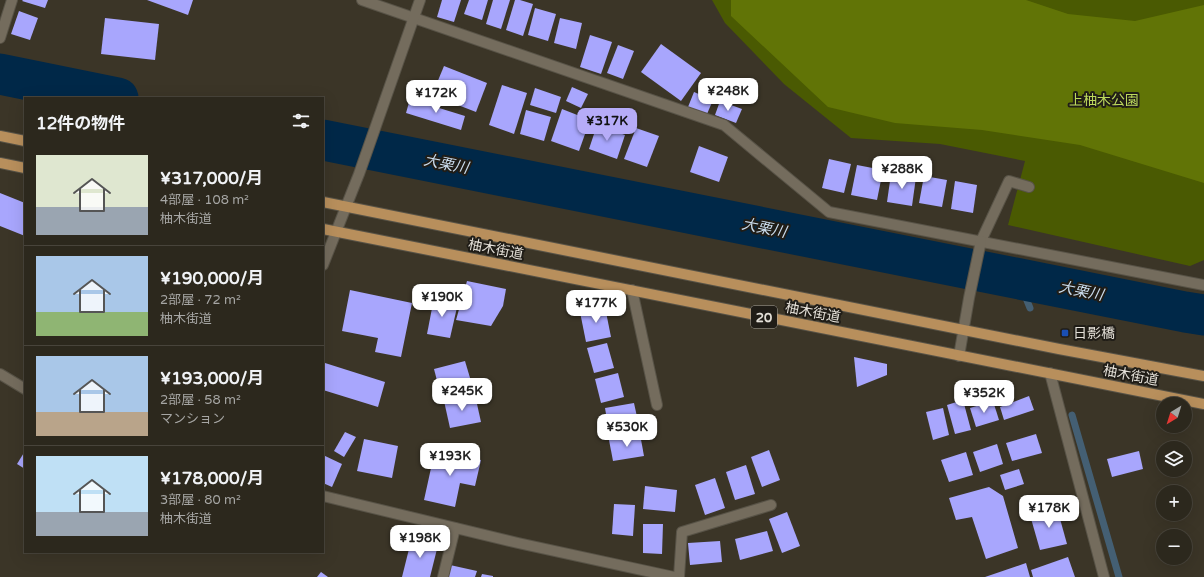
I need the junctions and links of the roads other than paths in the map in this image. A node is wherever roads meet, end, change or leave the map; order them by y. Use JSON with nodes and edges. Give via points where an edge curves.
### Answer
{"nodes":[{"id":1,"x":12,"y":0,"type":"edge"},
{"id":2,"x":362,"y":0,"type":"edge"},
{"id":3,"x":420,"y":0,"type":"edge"},
{"id":4,"x":414,"y":18,"type":"junction"},
{"id":5,"x":0,"y":38,"type":"edge"},
{"id":6,"x":0,"y":136,"type":"edge"},
{"id":7,"x":24,"y":141,"type":"edge"},
{"id":8,"x":0,"y":164,"type":"edge"},
{"id":9,"x":24,"y":168,"type":"edge"},
{"id":10,"x":1029,"y":187,"type":"dead end"},
{"id":11,"x":324,"y":202,"type":"edge"},
{"id":12,"x":347,"y":207,"type":"junction"},
{"id":13,"x":324,"y":229,"type":"edge"},
{"id":14,"x":336,"y":232,"type":"junction"},
{"id":15,"x":980,"y":243,"type":"junction"},
{"id":16,"x":324,"y":262,"type":"edge"},
{"id":17,"x":1204,"y":285,"type":"edge"},
{"id":18,"x":632,"y":290,"type":"junction"},
{"id":19,"x":964,"y":329,"type":"junction"},
{"id":20,"x":959,"y":356,"type":"junction"},
{"id":21,"x":1050,"y":373,"type":"junction"},
{"id":22,"x":0,"y":374,"type":"edge"},
{"id":23,"x":1204,"y":376,"type":"edge"},
{"id":24,"x":24,"y":388,"type":"edge"},
{"id":25,"x":1204,"y":404,"type":"edge"},
{"id":26,"x":657,"y":405,"type":"dead end"},
{"id":27,"x":324,"y":496,"type":"edge"},
{"id":28,"x":771,"y":505,"type":"dead end"},
{"id":29,"x":455,"y":528,"type":"junction"},
{"id":30,"x":443,"y":577,"type":"edge"},
{"id":31,"x":674,"y":577,"type":"edge"},
{"id":32,"x":679,"y":577,"type":"edge"},
{"id":33,"x":1104,"y":577,"type":"edge"}],
"edges":[{"from":1,"to":5,"type":"street"},
{"from":2,"to":4,"type":"street"},
{"from":3,"to":4,"type":"street"},
{"from":4,"to":12,"type":"street"},
{"from":4,"to":15,"type":"street","via":[[724,125],[829,212]]},
{"from":6,"to":7,"type":"main road"},
{"from":8,"to":9,"type":"main road"},
{"from":10,"to":15,"type":"street","via":[[1009,181]]},
{"from":11,"to":12,"type":"main road","name":"柚木街道","number":"20"},
{"from":12,"to":14,"type":"street"},
{"from":12,"to":19,"type":"main road","name":"柚木街道","number":"20"},
{"from":13,"to":14,"type":"main road","name":"柚木街道","number":"20"},
{"from":14,"to":16,"type":"street"},
{"from":14,"to":18,"type":"main road","name":"柚木街道","number":"20"},
{"from":15,"to":17,"type":"street"},
{"from":15,"to":19,"type":"street"},
{"from":18,"to":20,"type":"main road","name":"柚木街道","number":"20"},
{"from":18,"to":26,"type":"street"},
{"from":19,"to":20,"type":"street"},
{"from":19,"to":23,"type":"main road","name":"柚木街道","number":"20"},
{"from":20,"to":21,"type":"main road","name":"柚木街道","number":"20"},
{"from":21,"to":25,"type":"main road","name":"柚木街道","number":"20"},
{"from":21,"to":33,"type":"street"},
{"from":22,"to":24,"type":"street"},
{"from":27,"to":29,"type":"street"},
{"from":28,"to":32,"type":"street","via":[[682,532]]},
{"from":29,"to":30,"type":"street"},
{"from":29,"to":31,"type":"street"}]}
